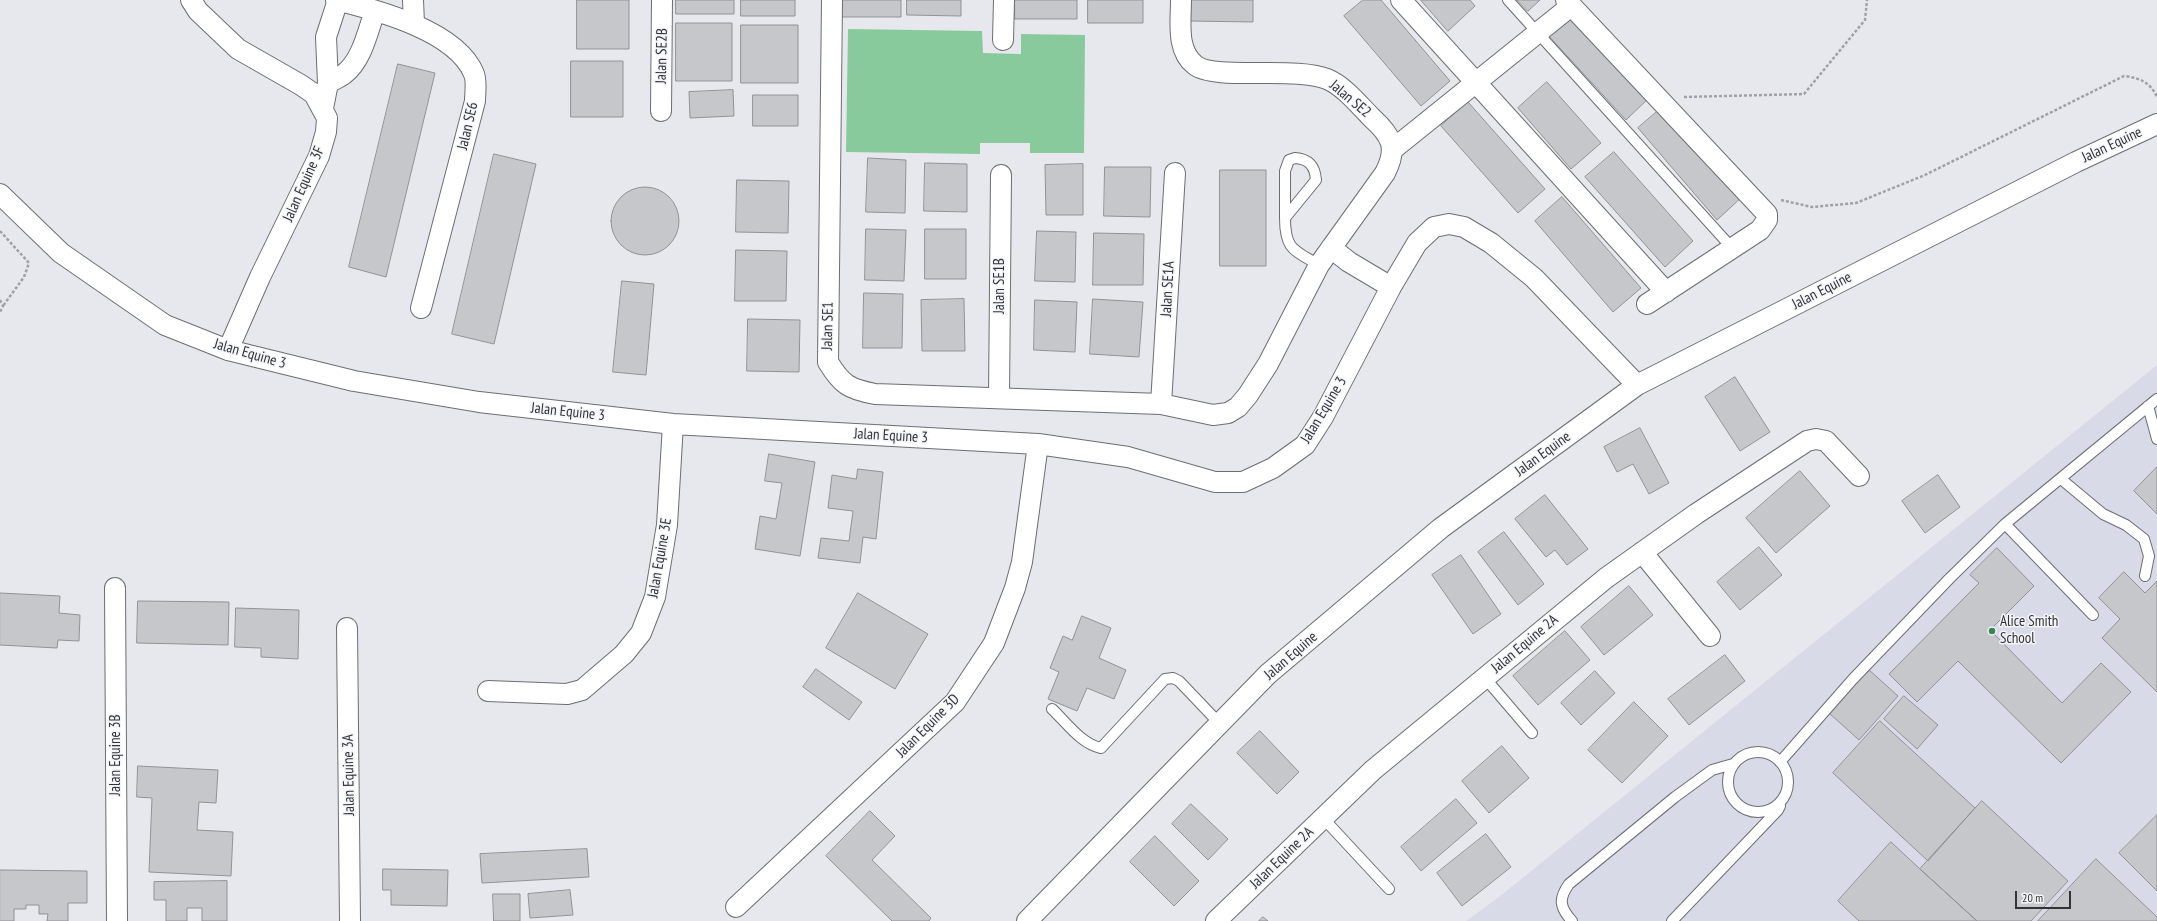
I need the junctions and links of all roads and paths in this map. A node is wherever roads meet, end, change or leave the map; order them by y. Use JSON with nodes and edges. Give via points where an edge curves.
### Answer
{"nodes":[{"id":1,"x":191,"y":0,"type":"edge"},
{"id":2,"x":337,"y":0,"type":"edge"},
{"id":3,"x":413,"y":0,"type":"edge"},
{"id":4,"x":662,"y":0,"type":"edge"},
{"id":5,"x":832,"y":0,"type":"edge"},
{"id":6,"x":1004,"y":0,"type":"edge"},
{"id":7,"x":1181,"y":0,"type":"edge"},
{"id":8,"x":1401,"y":0,"type":"edge"},
{"id":9,"x":1508,"y":0,"type":"edge"},
{"id":10,"x":1867,"y":0,"type":"edge"},
{"id":11,"x":1568,"y":3,"type":"edge"},
{"id":12,"x":375,"y":11,"type":"junction"},
{"id":13,"x":414,"y":23,"type":"junction"},
{"id":14,"x":1538,"y":33,"type":"junction"},
{"id":15,"x":1003,"y":40,"type":"dead end"},
{"id":16,"x":1476,"y":82,"type":"junction"},
{"id":17,"x":328,"y":83,"type":"junction"},
{"id":18,"x":1677,"y":97,"type":"dead end"},
{"id":19,"x":2157,"y":97,"type":"edge"},
{"id":20,"x":323,"y":108,"type":"junction"},
{"id":21,"x":661,"y":111,"type":"dead end"},
{"id":22,"x":2157,"y":124,"type":"edge"},
{"id":23,"x":1392,"y":150,"type":"junction"},
{"id":24,"x":1174,"y":173,"type":"dead end"},
{"id":25,"x":1001,"y":175,"type":"dead end"},
{"id":26,"x":0,"y":194,"type":"edge"},
{"id":27,"x":1776,"y":198,"type":"dead end"},
{"id":28,"x":1285,"y":218,"type":"junction"},
{"id":29,"x":0,"y":231,"type":"edge"},
{"id":30,"x":1330,"y":248,"type":"junction"},
{"id":31,"x":1733,"y":249,"type":"junction"},
{"id":32,"x":1319,"y":265,"type":"junction"},
{"id":33,"x":1391,"y":287,"type":"junction"},
{"id":34,"x":1666,"y":292,"type":"junction"},
{"id":35,"x":0,"y":300,"type":"edge"},
{"id":36,"x":1647,"y":304,"type":"dead end"},
{"id":37,"x":3,"y":306,"type":"junction"},
{"id":38,"x":421,"y":308,"type":"dead end"},
{"id":39,"x":0,"y":312,"type":"edge"},
{"id":40,"x":228,"y":350,"type":"junction"},
{"id":41,"x":1637,"y":385,"type":"junction"},
{"id":42,"x":1000,"y":397,"type":"junction"},
{"id":43,"x":2157,"y":399,"type":"edge"},
{"id":44,"x":1169,"y":405,"type":"junction"},
{"id":45,"x":2148,"y":406,"type":"junction"},
{"id":46,"x":673,"y":424,"type":"junction"},
{"id":47,"x":2157,"y":439,"type":"edge"},
{"id":48,"x":1038,"y":444,"type":"junction"},
{"id":49,"x":1859,"y":476,"type":"dead end"},
{"id":50,"x":2061,"y":479,"type":"junction"},
{"id":51,"x":2005,"y":524,"type":"junction"},
{"id":52,"x":1642,"y":552,"type":"junction"},
{"id":53,"x":2145,"y":576,"type":"dead end"},
{"id":54,"x":115,"y":588,"type":"dead end"},
{"id":55,"x":2093,"y":615,"type":"dead end"},
{"id":56,"x":347,"y":628,"type":"dead end"},
{"id":57,"x":1710,"y":636,"type":"dead end"},
{"id":58,"x":1485,"y":678,"type":"junction"},
{"id":59,"x":488,"y":691,"type":"dead end"},
{"id":60,"x":1052,"y":709,"type":"dead end"},
{"id":61,"x":1220,"y":724,"type":"junction"},
{"id":62,"x":1532,"y":733,"type":"dead end"},
{"id":63,"x":1780,"y":762,"type":"junction"},
{"id":64,"x":1733,"y":764,"type":"junction"},
{"id":65,"x":1782,"y":800,"type":"junction"},
{"id":66,"x":1323,"y":818,"type":"junction"},
{"id":67,"x":1389,"y":889,"type":"dead end"},
{"id":68,"x":736,"y":907,"type":"dead end"},
{"id":69,"x":117,"y":921,"type":"edge"},
{"id":70,"x":350,"y":921,"type":"edge"},
{"id":71,"x":1027,"y":921,"type":"edge"},
{"id":72,"x":1216,"y":921,"type":"edge"},
{"id":73,"x":1572,"y":921,"type":"edge"},
{"id":74,"x":1672,"y":921,"type":"edge"}],
"edges":[{"from":1,"to":20,"type":"street","name":"Jalan Equine 3F","via":[[198,11],[238,49],[314,94]]},
{"from":2,"to":12,"type":"street","name":"Jalan SE6"},
{"from":2,"to":17,"type":"street","via":[[326,37]]},
{"from":3,"to":13,"type":"street"},
{"from":4,"to":21,"type":"street","name":"Jalan SE2B"},
{"from":5,"to":42,"type":"street","name":"Jalan SE1","via":[[828,362],[838,378],[855,390],[875,394]]},
{"from":6,"to":15,"type":"street"},
{"from":7,"to":23,"type":"street","name":"Jalan SE2","via":[[1181,43],[1185,56],[1196,66],[1212,71],[1306,74],[1327,79],[1338,85],[1384,129],[1390,138]]},
{"from":8,"to":16,"type":"street"},
{"from":9,"to":14,"type":"lane"},
{"from":10,"to":18,"type":"path","via":[[1865,20],[1804,94]]},
{"from":11,"to":14,"type":"street"},
{"from":11,"to":31,"type":"street","via":[[1764,208],[1767,220],[1765,225]]},
{"from":12,"to":13,"type":"street","name":"Jalan SE6"},
{"from":12,"to":17,"type":"street","via":[[352,65],[344,74]]},
{"from":13,"to":38,"type":"street","name":"Jalan SE6","via":[[466,59],[474,75],[475,101]]},
{"from":14,"to":16,"type":"street"},
{"from":14,"to":31,"type":"lane"},
{"from":16,"to":23,"type":"street"},
{"from":16,"to":34,"type":"street"},
{"from":17,"to":20,"type":"street"},
{"from":19,"to":27,"type":"path","via":[[2152,87],[2138,78],[2124,76],[1925,175],[1856,203],[1812,207],[1783,202]]},
{"from":20,"to":40,"type":"street","name":"Jalan Equine 3F","via":[[327,118],[326,132],[319,156],[260,277]]},
{"from":22,"to":41,"type":"street","name":"Jalan Equine","via":[[2076,162]]},
{"from":23,"to":30,"type":"street","via":[[1391,162],[1385,173]]},
{"from":24,"to":44,"type":"street","name":"Jalan SE1A"},
{"from":25,"to":42,"type":"street","name":"Jalan SE1B"},
{"from":26,"to":40,"type":"street","name":"Jalan Equine 3","via":[[61,253],[165,325]]},
{"from":28,"to":28,"type":"lane","via":[[1316,180],[1316,170],[1312,164],[1299,158],[1289,160],[1285,171]]},
{"from":28,"to":32,"type":"lane","via":[[1285,235],[1291,247]]},
{"from":29,"to":37,"type":"path","via":[[29,263],[24,277]]},
{"from":30,"to":32,"type":"street","name":"Jalan SE1"},
{"from":30,"to":33,"type":"street"},
{"from":31,"to":34,"type":"street"},
{"from":32,"to":44,"type":"street","name":"Jalan SE1","via":[[1268,364],[1238,407],[1228,413],[1213,415]]},
{"from":33,"to":41,"type":"street","name":"Jalan Equine 3","via":[[1424,234],[1434,227],[1449,224],[1464,226],[1491,243],[1534,278]]},
{"from":33,"to":48,"type":"street","name":"Jalan Equine 3","via":[[1323,417],[1305,445],[1273,468],[1243,482],[1215,482],[1128,457]]},
{"from":34,"to":36,"type":"street"},
{"from":35,"to":37,"type":"path"},
{"from":37,"to":39,"type":"path"},
{"from":40,"to":46,"type":"street","name":"Jalan Equine 3","via":[[354,381],[479,402]]},
{"from":41,"to":61,"type":"street","name":"Jalan Equine","via":[[1441,528],[1268,674]]},
{"from":42,"to":44,"type":"street","name":"Jalan SE1"},
{"from":43,"to":45,"type":"lane"},
{"from":45,"to":47,"type":"lane"},
{"from":45,"to":50,"type":"lane"},
{"from":46,"to":48,"type":"street","name":"Jalan Equine 3"},
{"from":46,"to":59,"type":"street","name":"Jalan Equine 3E","via":[[667,524],[655,598],[641,633],[624,654],[582,690],[567,694]]},
{"from":48,"to":68,"type":"street","name":"Jalan Equine 3D","via":[[1022,562],[1015,588],[989,650],[955,702]]},
{"from":49,"to":52,"type":"street","name":"Jalan Equine 2A","via":[[1826,441],[1807,441]]},
{"from":50,"to":51,"type":"lane"},
{"from":50,"to":53,"type":"lane","via":[[2103,514],[2126,526],[2144,540],[2149,556]]},
{"from":51,"to":55,"type":"lane"},
{"from":51,"to":63,"type":"lane","via":[[1890,640]]},
{"from":52,"to":57,"type":"street"},
{"from":52,"to":58,"type":"street","name":"Jalan Equine 2A","via":[[1606,578]]},
{"from":54,"to":69,"type":"street","name":"Jalan Equine 3B"},
{"from":56,"to":70,"type":"street","name":"Jalan Equine 3A"},
{"from":58,"to":62,"type":"lane"},
{"from":58,"to":66,"type":"street","name":"Jalan Equine 2A","via":[[1373,770]]},
{"from":60,"to":61,"type":"lane","via":[[1081,738],[1101,748],[1165,679],[1172,678],[1179,681]]},
{"from":61,"to":71,"type":"street","name":"Jalan Equine"},
{"from":63,"to":64,"type":"lane","via":[[1765,752],[1753,752],[1742,756]]},
{"from":63,"to":65,"type":"lane","via":[[1788,778],[1787,790]]},
{"from":64,"to":65,"type":"lane","via":[[1728,775],[1727,787],[1731,798],[1739,807],[1750,812],[1762,812],[1773,809]]},
{"from":64,"to":73,"type":"lane","via":[[1712,770],[1675,797],[1569,884],[1562,893],[1561,900],[1562,909]]},
{"from":65,"to":74,"type":"lane","via":[[1778,810]]},
{"from":66,"to":67,"type":"lane"},
{"from":66,"to":72,"type":"street","name":"Jalan Equine 2A"}]}
